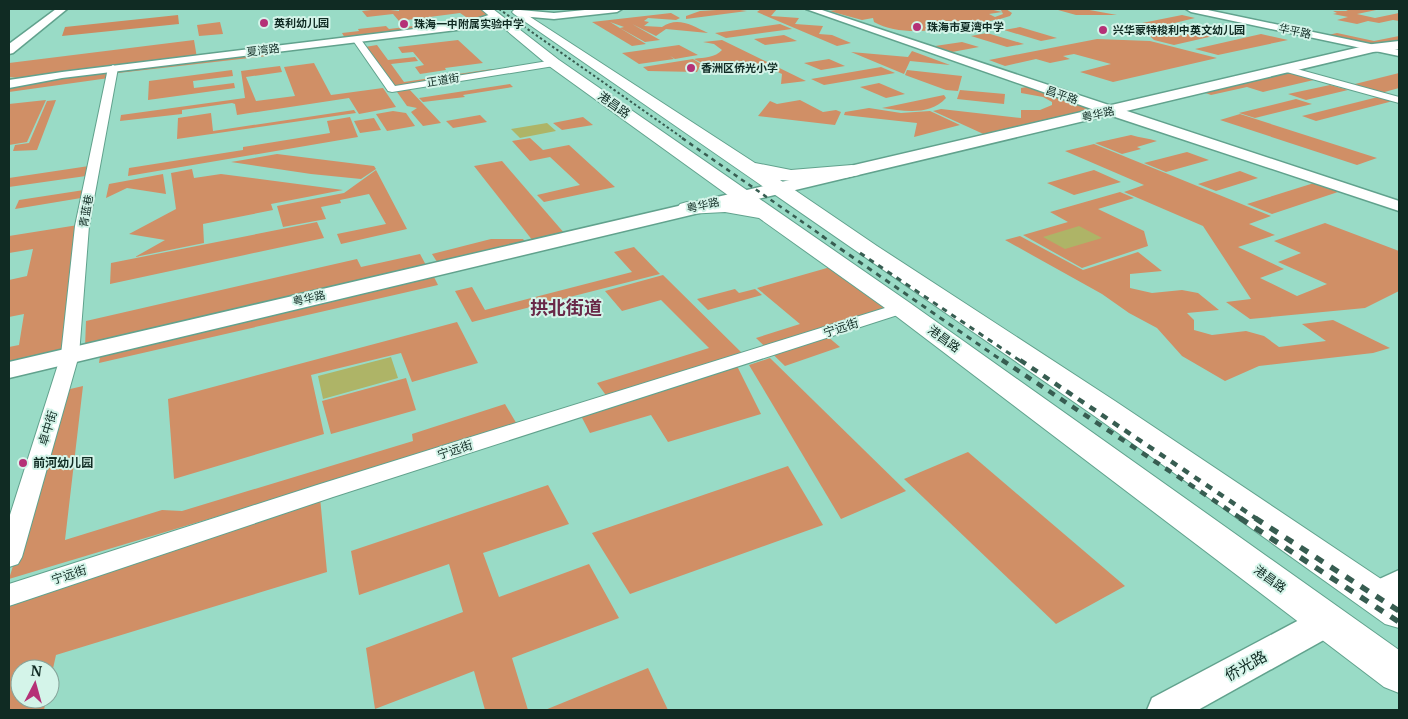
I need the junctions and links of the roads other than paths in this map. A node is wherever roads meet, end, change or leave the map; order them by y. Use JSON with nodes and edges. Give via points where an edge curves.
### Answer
{"nodes":[{"id":1,"x":54,"y":9,"type":"edge"},
{"id":2,"x":62,"y":9,"type":"edge"},
{"id":3,"x":617,"y":9,"type":"edge"},
{"id":4,"x":811,"y":9,"type":"edge"},
{"id":5,"x":1191,"y":9,"type":"edge"},
{"id":6,"x":516,"y":11,"type":"edge"},
{"id":7,"x":490,"y":12,"type":"edge"},
{"id":8,"x":465,"y":26,"type":"junction"},
{"id":9,"x":511,"y":27,"type":"junction"},
{"id":10,"x":356,"y":39,"type":"junction"},
{"id":11,"x":9,"y":43,"type":"edge"},
{"id":12,"x":1399,"y":45,"type":"edge"},
{"id":13,"x":1373,"y":48,"type":"junction"},
{"id":14,"x":9,"y":50,"type":"edge"},
{"id":15,"x":1399,"y":53,"type":"edge"},
{"id":16,"x":554,"y":63,"type":"junction"},
{"id":17,"x":113,"y":68,"type":"junction"},
{"id":18,"x":1286,"y":68,"type":"junction"},
{"id":19,"x":62,"y":74,"type":"junction"},
{"id":20,"x":9,"y":78,"type":"edge"},
{"id":21,"x":9,"y":84,"type":"edge"},
{"id":22,"x":1399,"y":100,"type":"edge"},
{"id":23,"x":1111,"y":111,"type":"junction"},
{"id":24,"x":746,"y":165,"type":"junction"},
{"id":25,"x":852,"y":171,"type":"junction"},
{"id":26,"x":712,"y":173,"type":"junction"},
{"id":27,"x":823,"y":177,"type":"junction"},
{"id":28,"x":778,"y":188,"type":"junction"},
{"id":29,"x":744,"y":195,"type":"junction"},
{"id":30,"x":1399,"y":206,"type":"edge"},
{"id":31,"x":687,"y":208,"type":"junction"},
{"id":32,"x":809,"y":210,"type":"junction"},
{"id":33,"x":773,"y":217,"type":"junction"},
{"id":34,"x":901,"y":308,"type":"junction"},
{"id":35,"x":70,"y":355,"type":"junction"},
{"id":36,"x":9,"y":370,"type":"edge"},
{"id":37,"x":9,"y":557,"type":"edge"},
{"id":38,"x":9,"y":595,"type":"edge"},
{"id":39,"x":1391,"y":596,"type":"edge"},
{"id":40,"x":1328,"y":622,"type":"junction"},
{"id":41,"x":1399,"y":674,"type":"edge"},
{"id":42,"x":1164,"y":710,"type":"edge"}],
"edges":[{"from":1,"to":11,"type":"main road"},
{"from":2,"to":14,"type":"main road"},
{"from":3,"to":6,"type":"street","via":[[554,16]]},
{"from":4,"to":23,"type":"street","name":"昌平路"},
{"from":5,"to":13,"type":"street","name":"华平路"},
{"from":6,"to":24,"type":"main road","name":"港昌路"},
{"from":7,"to":8,"type":"street"},
{"from":7,"to":9,"type":"main road","name":"港昌路"},
{"from":8,"to":9,"type":"street"},
{"from":8,"to":10,"type":"street","name":"夏湾路"},
{"from":9,"to":16,"type":"main road","name":"港昌路"},
{"from":10,"to":16,"type":"street","name":"正道街","via":[[392,89]]},
{"from":10,"to":17,"type":"street","name":"夏湾路"},
{"from":12,"to":13,"type":"main road","name":"粤华路"},
{"from":13,"to":15,"type":"street","name":"华平路"},
{"from":13,"to":18,"type":"main road","name":"粤华路"},
{"from":16,"to":26,"type":"main road","name":"港昌路"},
{"from":17,"to":19,"type":"street","name":"夏湾路"},
{"from":17,"to":35,"type":"street","name":"青蓝巷","via":[[82,226]]},
{"from":18,"to":22,"type":"street"},
{"from":18,"to":23,"type":"main road","name":"粤华路"},
{"from":19,"to":20,"type":"street"},
{"from":19,"to":21,"type":"street"},
{"from":23,"to":25,"type":"main road","name":"粤华路"},
{"from":23,"to":30,"type":"street","name":"昌平路"},
{"from":24,"to":25,"type":"main road","via":[[792,175]]},
{"from":24,"to":28,"type":"main road","name":"港昌路"},
{"from":25,"to":27,"type":"main road","name":"粤华路"},
{"from":26,"to":29,"type":"main road","name":"港昌路"},
{"from":26,"to":31,"type":"main road","via":[[716,182],[713,193]]},
{"from":27,"to":28,"type":"main road","name":"粤华路"},
{"from":27,"to":32,"type":"main road","via":[[803,188],[800,198]]},
{"from":28,"to":29,"type":"main road","name":"粤华路"},
{"from":28,"to":32,"type":"main road","name":"港昌路"},
{"from":29,"to":31,"type":"main road","name":"粤华路"},
{"from":29,"to":33,"type":"main road","name":"港昌路"},
{"from":31,"to":33,"type":"main road","via":[[737,206]]},
{"from":31,"to":35,"type":"main road","name":"粤华路"},
{"from":32,"to":39,"type":"main road","name":"港昌路"},
{"from":33,"to":34,"type":"main road","name":"港昌路"},
{"from":34,"to":38,"type":"street","name":"宁远街"},
{"from":34,"to":40,"type":"main road","name":"港昌路"},
{"from":35,"to":36,"type":"main road","name":"粤华路"},
{"from":35,"to":37,"type":"street","name":"卓中街"},
{"from":40,"to":41,"type":"main road","name":"港昌路"},
{"from":40,"to":42,"type":"street","name":"侨光路"}]}
